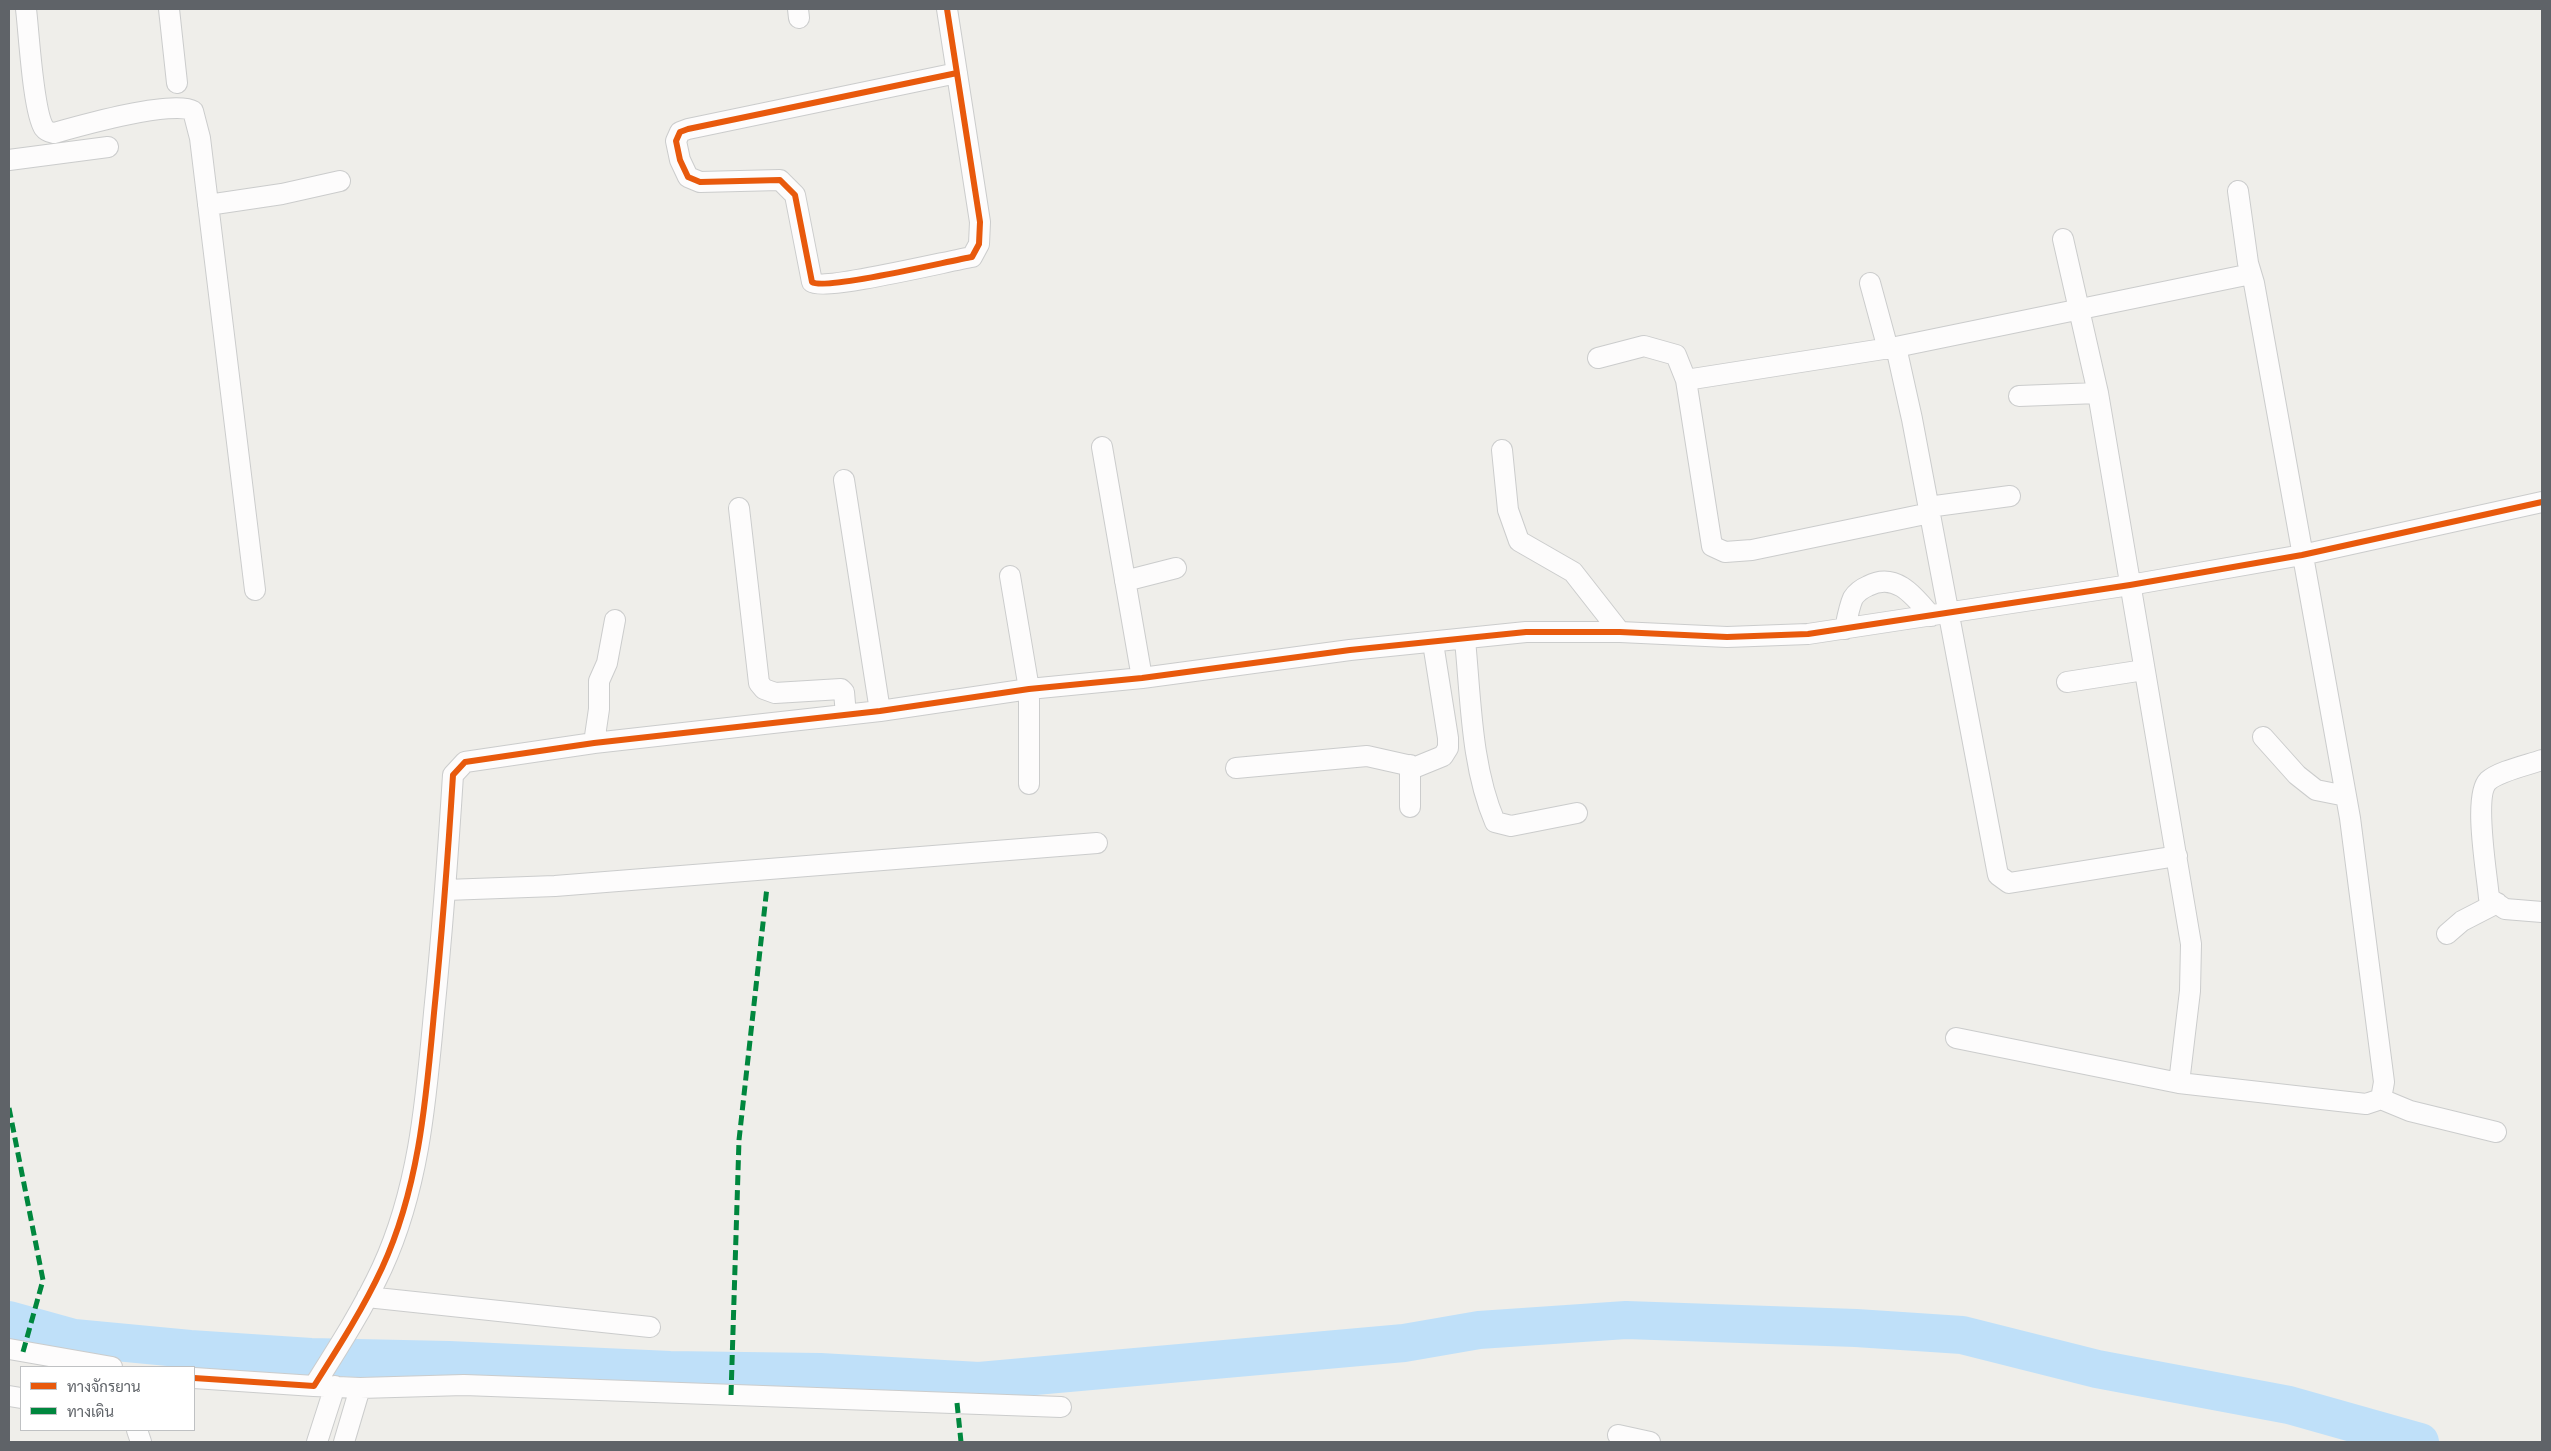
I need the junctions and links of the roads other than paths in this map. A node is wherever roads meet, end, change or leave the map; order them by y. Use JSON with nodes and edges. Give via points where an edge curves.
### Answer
{"nodes":[{"id":1,"x":26,"y":9,"type":"edge"},
{"id":2,"x":169,"y":9,"type":"edge"},
{"id":3,"x":947,"y":9,"type":"edge"},
{"id":4,"x":957,"y":73,"type":"junction"},
{"id":5,"x":177,"y":83,"type":"dead end"},
{"id":6,"x":108,"y":147,"type":"dead end"},
{"id":7,"x":9,"y":160,"type":"edge"},
{"id":8,"x":340,"y":180,"type":"dead end"},
{"id":9,"x":2238,"y":191,"type":"dead end"},
{"id":10,"x":208,"y":205,"type":"junction"},
{"id":11,"x":2062,"y":239,"type":"dead end"},
{"id":12,"x":2251,"y":274,"type":"junction"},
{"id":13,"x":1870,"y":283,"type":"dead end"},
{"id":14,"x":2079,"y":309,"type":"junction"},
{"id":15,"x":1892,"y":348,"type":"junction"},
{"id":16,"x":1598,"y":358,"type":"dead end"},
{"id":17,"x":1686,"y":380,"type":"junction"},
{"id":18,"x":2098,"y":393,"type":"junction"},
{"id":19,"x":2019,"y":396,"type":"dead end"},
{"id":20,"x":1102,"y":448,"type":"dead end"},
{"id":21,"x":1502,"y":450,"type":"dead end"},
{"id":22,"x":844,"y":480,"type":"dead end"},
{"id":23,"x":2010,"y":496,"type":"dead end"},
{"id":24,"x":2542,"y":502,"type":"edge"},
{"id":25,"x":739,"y":508,"type":"dead end"},
{"id":26,"x":1929,"y":510,"type":"junction"},
{"id":27,"x":2302,"y":555,"type":"junction"},
{"id":28,"x":1176,"y":568,"type":"dead end"},
{"id":29,"x":1010,"y":576,"type":"dead end"},
{"id":30,"x":1126,"y":581,"type":"junction"},
{"id":31,"x":2130,"y":585,"type":"junction"},
{"id":32,"x":255,"y":590,"type":"dead end"},
{"id":33,"x":1940,"y":615,"type":"junction"},
{"id":34,"x":615,"y":620,"type":"dead end"},
{"id":35,"x":1845,"y":629,"type":"junction"},
{"id":36,"x":1620,"y":632,"type":"junction"},
{"id":37,"x":1465,"y":640,"type":"junction"},
{"id":38,"x":1433,"y":643,"type":"junction"},
{"id":39,"x":2144,"y":670,"type":"junction"},
{"id":40,"x":1142,"y":678,"type":"junction"},
{"id":41,"x":2067,"y":682,"type":"dead end"},
{"id":42,"x":1029,"y":689,"type":"junction"},
{"id":43,"x":880,"y":711,"type":"junction"},
{"id":44,"x":846,"y":715,"type":"junction"},
{"id":45,"x":2263,"y":737,"type":"dead end"},
{"id":46,"x":594,"y":743,"type":"junction"},
{"id":47,"x":2542,"y":760,"type":"edge"},
{"id":48,"x":1410,"y":765,"type":"junction"},
{"id":49,"x":1236,"y":768,"type":"dead end"},
{"id":50,"x":1029,"y":784,"type":"dead end"},
{"id":51,"x":2346,"y":796,"type":"junction"},
{"id":52,"x":1410,"y":807,"type":"dead end"},
{"id":53,"x":1577,"y":813,"type":"dead end"},
{"id":54,"x":1097,"y":843,"type":"dead end"},
{"id":55,"x":2177,"y":856,"type":"junction"},
{"id":56,"x":446,"y":890,"type":"junction"},
{"id":57,"x":2496,"y":903,"type":"junction"},
{"id":58,"x":2542,"y":912,"type":"edge"},
{"id":59,"x":2447,"y":934,"type":"dead end"},
{"id":60,"x":1956,"y":1038,"type":"dead end"},
{"id":61,"x":2178,"y":1083,"type":"junction"},
{"id":62,"x":2381,"y":1099,"type":"junction"},
{"id":63,"x":2496,"y":1132,"type":"dead end"},
{"id":64,"x":367,"y":1297,"type":"junction"},
{"id":65,"x":650,"y":1327,"type":"dead end"},
{"id":66,"x":9,"y":1349,"type":"edge"},
{"id":67,"x":106,"y":1366,"type":"edge"},
{"id":68,"x":195,"y":1378,"type":"edge"},
{"id":69,"x":324,"y":1382,"type":"junction"},
{"id":70,"x":360,"y":1388,"type":"junction"},
{"id":71,"x":1061,"y":1407,"type":"dead end"},
{"id":72,"x":1618,"y":1435,"type":"dead end"},
{"id":73,"x":318,"y":1442,"type":"edge"},
{"id":74,"x":344,"y":1442,"type":"edge"},
{"id":75,"x":1650,"y":1442,"type":"edge"}],
"edges":[{"from":1,"to":10,"type":"street","via":[[37,104],[44,127],[54,133],[94,122],[170,108],[188,108],[193,111],[200,138]]},
{"from":2,"to":5,"type":"street"},
{"from":3,"to":4,"type":"street"},
{"from":4,"to":4,"type":"street","via":[[688,129],[680,132],[676,141],[680,160],[688,176],[700,182],[767,179],[780,180],[788,185],[795,195],[815,284],[843,282],[972,256],[979,244],[980,222]]},
{"from":6,"to":7,"type":"street"},
{"from":8,"to":10,"type":"street","via":[[282,194]]},
{"from":9,"to":12,"type":"street"},
{"from":10,"to":32,"type":"street"},
{"from":11,"to":14,"type":"street"},
{"from":12,"to":14,"type":"street"},
{"from":12,"to":27,"type":"street"},
{"from":13,"to":15,"type":"street"},
{"from":14,"to":15,"type":"street"},
{"from":14,"to":18,"type":"street"},
{"from":15,"to":17,"type":"street"},
{"from":15,"to":26,"type":"street"},
{"from":16,"to":17,"type":"street","via":[[1644,346],[1662,350],[1676,356]]},
{"from":17,"to":26,"type":"street","via":[[1712,546],[1725,552],[1752,550]]},
{"from":18,"to":19,"type":"street"},
{"from":18,"to":31,"type":"street"},
{"from":20,"to":30,"type":"street"},
{"from":21,"to":36,"type":"street","via":[[1508,510],[1519,541],[1573,572]]},
{"from":22,"to":43,"type":"street"},
{"from":23,"to":26,"type":"street"},
{"from":24,"to":27,"type":"street"},
{"from":25,"to":44,"type":"street","via":[[759,683],[774,693],[841,689]]},
{"from":26,"to":33,"type":"street"},
{"from":27,"to":31,"type":"street"},
{"from":27,"to":51,"type":"street"},
{"from":28,"to":30,"type":"street"},
{"from":29,"to":42,"type":"street"},
{"from":30,"to":40,"type":"street"},
{"from":31,"to":33,"type":"street"},
{"from":31,"to":39,"type":"street"},
{"from":33,"to":35,"type":"street"},
{"from":33,"to":35,"type":"street","via":[[1910,590],[1888,581],[1873,583],[1859,591],[1852,600]]},
{"from":33,"to":55,"type":"street","via":[[1998,875],[2009,883]]},
{"from":34,"to":46,"type":"street","via":[[607,663],[599,681]]},
{"from":35,"to":36,"type":"street","via":[[1727,637]]},
{"from":36,"to":37,"type":"street","via":[[1526,632]]},
{"from":37,"to":38,"type":"street"},
{"from":37,"to":53,"type":"street","via":[[1478,760],[1487,803],[1495,822],[1511,826]]},
{"from":38,"to":40,"type":"street","via":[[1350,650]]},
{"from":38,"to":48,"type":"street","via":[[1448,748],[1443,756],[1430,762]]},
{"from":39,"to":41,"type":"street"},
{"from":39,"to":55,"type":"street"},
{"from":40,"to":42,"type":"street"},
{"from":42,"to":43,"type":"street"},
{"from":42,"to":50,"type":"street"},
{"from":43,"to":44,"type":"street"},
{"from":44,"to":46,"type":"street"},
{"from":45,"to":51,"type":"street","via":[[2297,775],[2316,790]]},
{"from":46,"to":56,"type":"street","via":[[475,758],[458,768],[453,775]]},
{"from":47,"to":57,"type":"street","via":[[2489,780],[2481,792],[2489,898]]},
{"from":48,"to":49,"type":"street","via":[[1367,756]]},
{"from":48,"to":52,"type":"street"},
{"from":51,"to":62,"type":"street","via":[[2384,1082]]},
{"from":54,"to":56,"type":"street","via":[[555,886]]},
{"from":55,"to":61,"type":"street","via":[[2191,944],[2190,991]]},
{"from":56,"to":64,"type":"street","via":[[420,1148],[407,1199],[386,1258]]},
{"from":57,"to":58,"type":"street","via":[[2505,909]]},
{"from":57,"to":59,"type":"street","via":[[2462,921]]},
{"from":60,"to":61,"type":"street"},
{"from":61,"to":62,"type":"street","via":[[2366,1104]]},
{"from":62,"to":63,"type":"street","via":[[2410,1111]]},
{"from":64,"to":65,"type":"street"},
{"from":64,"to":69,"type":"street"},
{"from":66,"to":67,"type":"street"},
{"from":68,"to":69,"type":"street"},
{"from":69,"to":70,"type":"street"},
{"from":69,"to":73,"type":"street"},
{"from":70,"to":71,"type":"street","via":[[464,1385]]},
{"from":70,"to":74,"type":"street"},
{"from":72,"to":75,"type":"street"}]}
